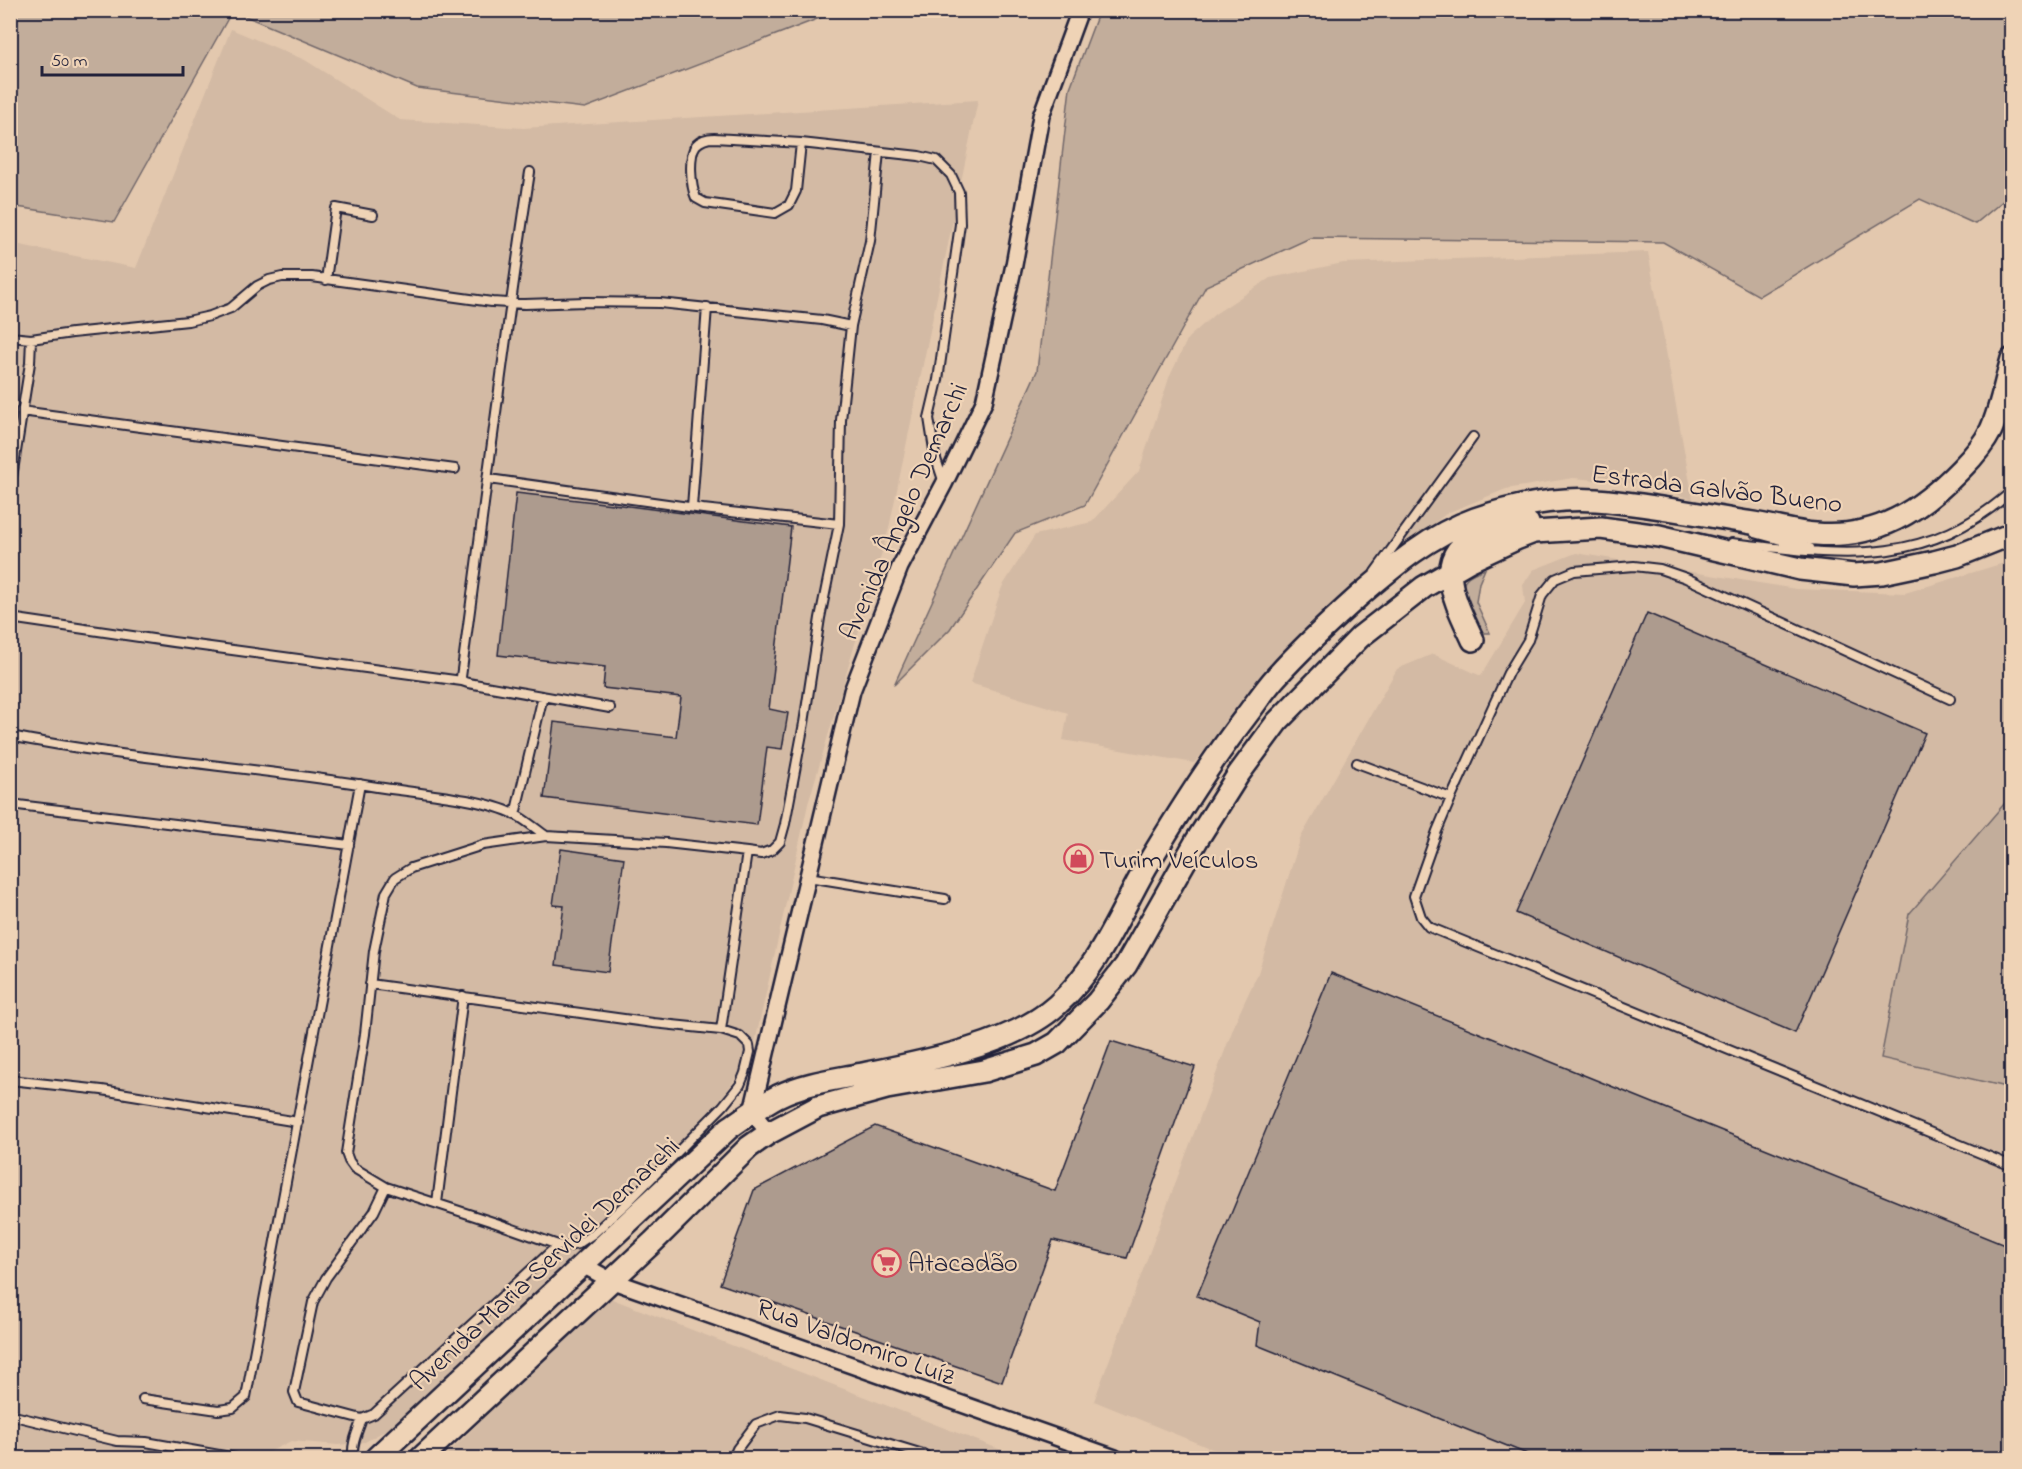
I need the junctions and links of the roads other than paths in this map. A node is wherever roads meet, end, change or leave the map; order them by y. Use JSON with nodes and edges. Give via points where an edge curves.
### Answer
{"nodes":[{"id":1,"x":1080,"y":10,"type":"edge"},
{"id":2,"x":801,"y":143,"type":"junction"},
{"id":3,"x":879,"y":152,"type":"junction"},
{"id":4,"x":530,"y":172,"type":"dead end"},
{"id":5,"x":373,"y":215,"type":"dead end"},
{"id":6,"x":326,"y":280,"type":"junction"},
{"id":7,"x":510,"y":303,"type":"junction"},
{"id":8,"x":707,"y":307,"type":"junction"},
{"id":9,"x":850,"y":326,"type":"junction"},
{"id":10,"x":10,"y":337,"type":"edge"},
{"id":11,"x":31,"y":339,"type":"junction"},
{"id":12,"x":2012,"y":359,"type":"edge"},
{"id":13,"x":21,"y":411,"type":"junction"},
{"id":14,"x":1473,"y":437,"type":"dead end"},
{"id":15,"x":455,"y":469,"type":"dead end"},
{"id":16,"x":489,"y":479,"type":"junction"},
{"id":17,"x":944,"y":484,"type":"junction"},
{"id":18,"x":10,"y":490,"type":"edge"},
{"id":19,"x":2012,"y":491,"type":"edge"},
{"id":20,"x":692,"y":507,"type":"junction"},
{"id":21,"x":1675,"y":511,"type":"junction"},
{"id":22,"x":839,"y":524,"type":"junction"},
{"id":23,"x":2012,"y":534,"type":"edge"},
{"id":24,"x":1659,"y":536,"type":"junction"},
{"id":25,"x":1832,"y":554,"type":"junction"},
{"id":26,"x":1450,"y":573,"type":"junction"},
{"id":27,"x":1361,"y":594,"type":"junction"},
{"id":28,"x":10,"y":618,"type":"edge"},
{"id":29,"x":1473,"y":640,"type":"dead end"},
{"id":30,"x":462,"y":681,"type":"junction"},
{"id":31,"x":543,"y":696,"type":"junction"},
{"id":32,"x":1950,"y":699,"type":"dead end"},
{"id":33,"x":610,"y":708,"type":"dead end"},
{"id":34,"x":10,"y":736,"type":"edge"},
{"id":35,"x":1357,"y":763,"type":"dead end"},
{"id":36,"x":360,"y":784,"type":"junction"},
{"id":37,"x":1451,"y":798,"type":"junction"},
{"id":38,"x":10,"y":804,"type":"edge"},
{"id":39,"x":515,"y":815,"type":"junction"},
{"id":40,"x":546,"y":836,"type":"junction"},
{"id":41,"x":349,"y":845,"type":"junction"},
{"id":42,"x":747,"y":852,"type":"junction"},
{"id":43,"x":808,"y":876,"type":"junction"},
{"id":44,"x":945,"y":899,"type":"dead end"},
{"id":45,"x":370,"y":984,"type":"junction"},
{"id":46,"x":463,"y":996,"type":"junction"},
{"id":47,"x":721,"y":1030,"type":"junction"},
{"id":48,"x":10,"y":1080,"type":"edge"},
{"id":49,"x":752,"y":1112,"type":"junction"},
{"id":50,"x":298,"y":1122,"type":"junction"},
{"id":51,"x":769,"y":1133,"type":"junction"},
{"id":52,"x":2012,"y":1166,"type":"edge"},
{"id":53,"x":386,"y":1187,"type":"junction"},
{"id":54,"x":437,"y":1203,"type":"junction"},
{"id":55,"x":558,"y":1245,"type":"junction"},
{"id":56,"x":583,"y":1265,"type":"junction"},
{"id":57,"x":610,"y":1280,"type":"junction"},
{"id":58,"x":143,"y":1399,"type":"dead end"},
{"id":59,"x":10,"y":1415,"type":"edge"},
{"id":60,"x":362,"y":1419,"type":"junction"},
{"id":61,"x":236,"y":1458,"type":"edge"},
{"id":62,"x":354,"y":1458,"type":"edge"},
{"id":63,"x":376,"y":1458,"type":"edge"},
{"id":64,"x":421,"y":1458,"type":"edge"},
{"id":65,"x":734,"y":1458,"type":"edge"},
{"id":66,"x":928,"y":1458,"type":"edge"},
{"id":67,"x":1115,"y":1458,"type":"edge"}],
"edges":[{"from":1,"to":17,"type":"street","name":"Avenida Ângelo Demarchi","via":[[1041,116],[984,402]]},
{"from":2,"to":2,"type":"lane","via":[[705,139],[694,151],[690,187],[696,198],[705,203],[775,213],[789,206],[796,191]]},
{"from":2,"to":3,"type":"lane"},
{"from":3,"to":9,"type":"lane","via":[[870,241]]},
{"from":3,"to":17,"type":"lane","via":[[936,160],[951,175],[959,192],[960,224],[929,418],[934,456]]},
{"from":4,"to":7,"type":"lane"},
{"from":5,"to":6,"type":"lane","via":[[336,208]]},
{"from":6,"to":7,"type":"lane"},
{"from":6,"to":11,"type":"lane","via":[[269,280],[231,308],[188,321]]},
{"from":7,"to":8,"type":"lane","via":[[660,303]]},
{"from":7,"to":16,"type":"lane"},
{"from":8,"to":9,"type":"lane"},
{"from":8,"to":20,"type":"lane"},
{"from":9,"to":22,"type":"lane","via":[[841,420]]},
{"from":10,"to":11,"type":"lane"},
{"from":11,"to":13,"type":"lane"},
{"from":12,"to":21,"type":"main road","name":"Estrada Galvão Bueno","via":[[1991,430],[1977,453],[1940,491],[1893,521],[1846,534],[1816,534]]},
{"from":13,"to":15,"type":"lane"},
{"from":13,"to":18,"type":"lane"},
{"from":14,"to":27,"type":"lane"},
{"from":16,"to":20,"type":"lane"},
{"from":16,"to":30,"type":"lane"},
{"from":17,"to":43,"type":"street","name":"Avenida Ângelo Demarchi","via":[[900,567],[852,691]]},
{"from":19,"to":25,"type":"lane","via":[[1979,517],[1936,538],[1890,551]]},
{"from":20,"to":22,"type":"lane"},
{"from":21,"to":25,"type":"lane"},
{"from":21,"to":26,"type":"main road","via":[[1549,518],[1482,534],[1461,546],[1452,557]]},
{"from":21,"to":27,"type":"main road","name":"Estrada Galvão Bueno","via":[[1592,500],[1518,506],[1440,535],[1393,566]]},
{"from":22,"to":42,"type":"lane","via":[[780,842],[761,854]]},
{"from":23,"to":24,"type":"main road","name":"Estrada Galvão Bueno","via":[[1934,562],[1854,575],[1800,569]]},
{"from":24,"to":25,"type":"lane"},
{"from":24,"to":26,"type":"main road","name":"Estrada Galvão Bueno","via":[[1601,528],[1534,532]]},
{"from":26,"to":29,"type":"main road","via":[[1455,600]]},
{"from":26,"to":51,"type":"main road","name":"Estrada Galvão Bueno","via":[[1424,587],[1360,637],[1277,722],[1203,831],[1126,965],[1057,1043],[1036,1055],[984,1071],[887,1088],[818,1107]]},
{"from":27,"to":49,"type":"main road","name":"Estrada Galvão Bueno","via":[[1274,679],[1212,760],[1146,868],[1104,947],[1080,984],[1053,1010],[1021,1029],[982,1044],[816,1083],[778,1096]]},
{"from":28,"to":30,"type":"lane"},
{"from":30,"to":31,"type":"lane"},
{"from":31,"to":33,"type":"lane"},
{"from":31,"to":39,"type":"lane"},
{"from":32,"to":37,"type":"lane","via":[[1660,569],[1634,566],[1574,571],[1555,579],[1542,595],[1528,640],[1508,673]]},
{"from":34,"to":36,"type":"lane"},
{"from":35,"to":37,"type":"lane"},
{"from":36,"to":39,"type":"lane","via":[[465,801]]},
{"from":36,"to":41,"type":"lane"},
{"from":37,"to":52,"type":"lane","via":[[1414,896],[1420,917],[1429,927]]},
{"from":38,"to":41,"type":"lane"},
{"from":39,"to":40,"type":"lane"},
{"from":40,"to":42,"type":"lane"},
{"from":40,"to":45,"type":"lane","via":[[483,845],[411,868],[395,878],[386,893]]},
{"from":41,"to":50,"type":"lane"},
{"from":42,"to":47,"type":"lane"},
{"from":43,"to":44,"type":"lane"},
{"from":43,"to":49,"type":"street","name":"Avenida Ângelo Demarchi"},
{"from":45,"to":46,"type":"lane"},
{"from":45,"to":53,"type":"lane","via":[[346,1153],[354,1168]]},
{"from":46,"to":47,"type":"lane"},
{"from":46,"to":54,"type":"lane"},
{"from":47,"to":55,"type":"lane","via":[[740,1036],[749,1045],[749,1063],[740,1085],[593,1234],[578,1244]]},
{"from":48,"to":50,"type":"lane","via":[[102,1090]]},
{"from":49,"to":51,"type":"street"},
{"from":49,"to":56,"type":"main road","name":"Avenida Maria Servidei Demarchi","via":[[729,1128]]},
{"from":50,"to":58,"type":"lane","via":[[246,1397],[233,1408],[219,1410]]},
{"from":51,"to":57,"type":"main road","name":"Avenida Maria Servidei Demarchi","via":[[749,1147]]},
{"from":53,"to":54,"type":"lane"},
{"from":53,"to":60,"type":"lane","via":[[374,1212],[313,1302],[294,1392],[298,1402]]},
{"from":54,"to":55,"type":"lane"},
{"from":55,"to":60,"type":"lane","via":[[374,1414]]},
{"from":56,"to":57,"type":"street","name":"Rua Valdomiro Luíz"},
{"from":56,"to":63,"type":"main road","name":"Avenida Maria Servidei Demarchi"},
{"from":57,"to":64,"type":"main road","name":"Avenida Maria Servidei Demarchi"},
{"from":57,"to":67,"type":"street","name":"Rua Valdomiro Luíz"},
{"from":59,"to":61,"type":"lane","via":[[117,1441],[146,1442]]},
{"from":60,"to":62,"type":"lane"},
{"from":65,"to":66,"type":"lane","via":[[756,1424],[780,1415],[805,1418]]}]}
